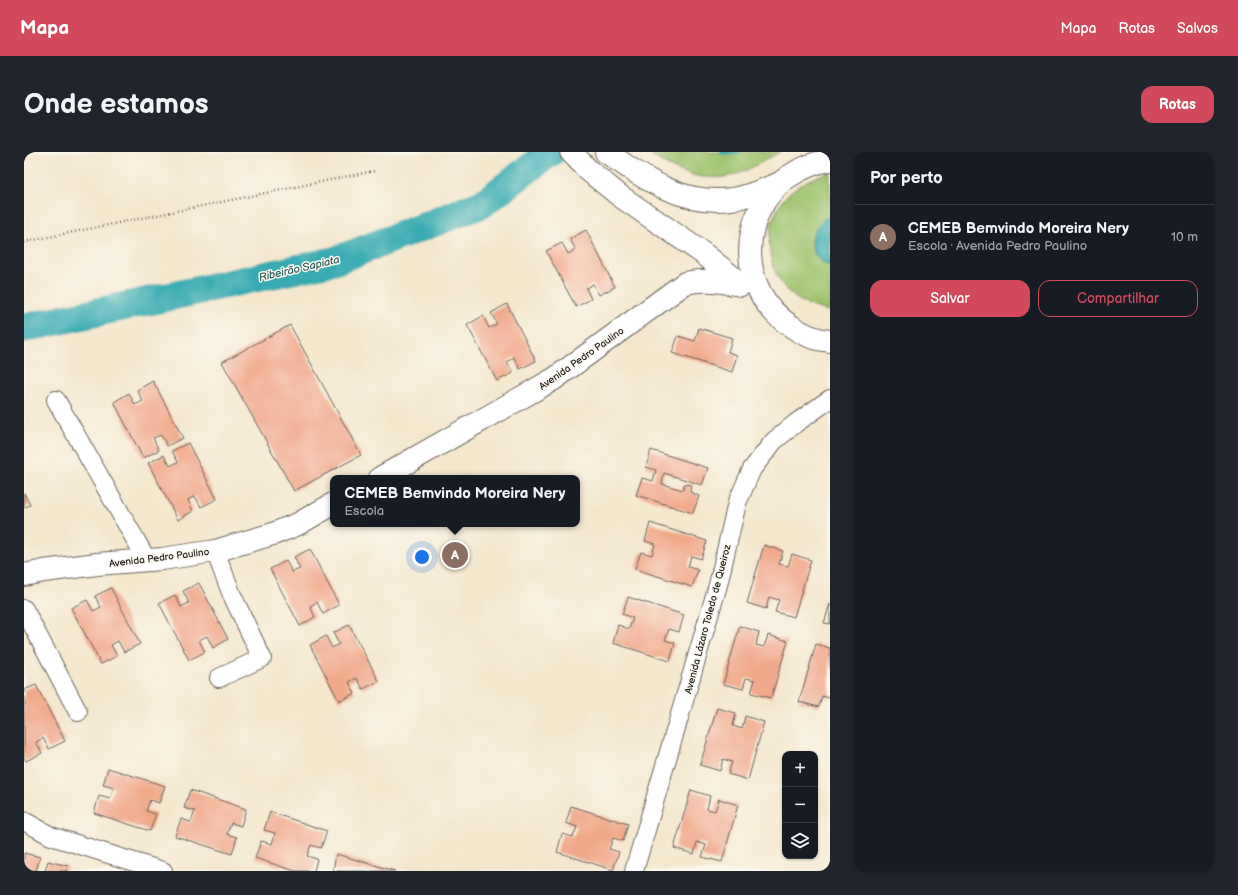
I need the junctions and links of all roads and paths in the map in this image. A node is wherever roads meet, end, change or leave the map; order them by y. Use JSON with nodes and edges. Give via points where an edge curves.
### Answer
{"nodes":[{"id":1,"x":570,"y":152,"type":"edge"},
{"id":2,"x":606,"y":152,"type":"edge"},
{"id":3,"x":830,"y":160,"type":"edge"},
{"id":4,"x":374,"y":171,"type":"dead end"},
{"id":5,"x":778,"y":184,"type":"junction"},
{"id":6,"x":24,"y":242,"type":"edge"},
{"id":7,"x":742,"y":285,"type":"junction"},
{"id":8,"x":766,"y":303,"type":"junction"},
{"id":9,"x":828,"y":342,"type":"edge"},
{"id":10,"x":830,"y":399,"type":"edge"},
{"id":11,"x":56,"y":400,"type":"dead end"},
{"id":12,"x":385,"y":475,"type":"edge"},
{"id":13,"x":330,"y":506,"type":"edge"},
{"id":14,"x":215,"y":551,"type":"junction"},
{"id":15,"x":147,"y":560,"type":"junction"},
{"id":16,"x":24,"y":575,"type":"edge"},
{"id":17,"x":24,"y":609,"type":"edge"},
{"id":18,"x":219,"y":678,"type":"dead end"},
{"id":19,"x":78,"y":712,"type":"dead end"},
{"id":20,"x":24,"y":821,"type":"edge"},
{"id":21,"x":163,"y":871,"type":"edge"},
{"id":22,"x":634,"y":871,"type":"edge"}],
"edges":[{"from":1,"to":7,"type":"main road","via":[[620,196],[700,251]]},
{"from":2,"to":5,"type":"main road","via":[[666,190],[691,198],[715,201],[738,198]]},
{"from":3,"to":5,"type":"main road","via":[[800,169]]},
{"from":4,"to":6,"type":"path"},
{"from":5,"to":8,"type":"main road","via":[[762,204],[752,228],[749,254],[754,280]]},
{"from":7,"to":8,"type":"main road"},
{"from":7,"to":12,"type":"main road","name":"Avenida Pedro Paulino","via":[[710,280],[685,283],[554,380]]},
{"from":8,"to":9,"type":"main road","via":[[782,321],[802,334]]},
{"from":10,"to":22,"type":"street","name":"Avenida Lázaro Toledo de Queiroz","via":[[774,441],[752,469],[737,503],[718,585]]},
{"from":11,"to":15,"type":"street"},
{"from":13,"to":14,"type":"main road","name":"Avenida Pedro Paulino","via":[[298,524],[273,534]]},
{"from":14,"to":15,"type":"main road","name":"Avenida Pedro Paulino"},
{"from":14,"to":18,"type":"street","via":[[232,595],[262,658]]},
{"from":15,"to":16,"type":"main road","name":"Avenida Pedro Paulino","via":[[97,564]]},
{"from":17,"to":19,"type":"street"},
{"from":20,"to":21,"type":"street","via":[[51,836]]}]}
